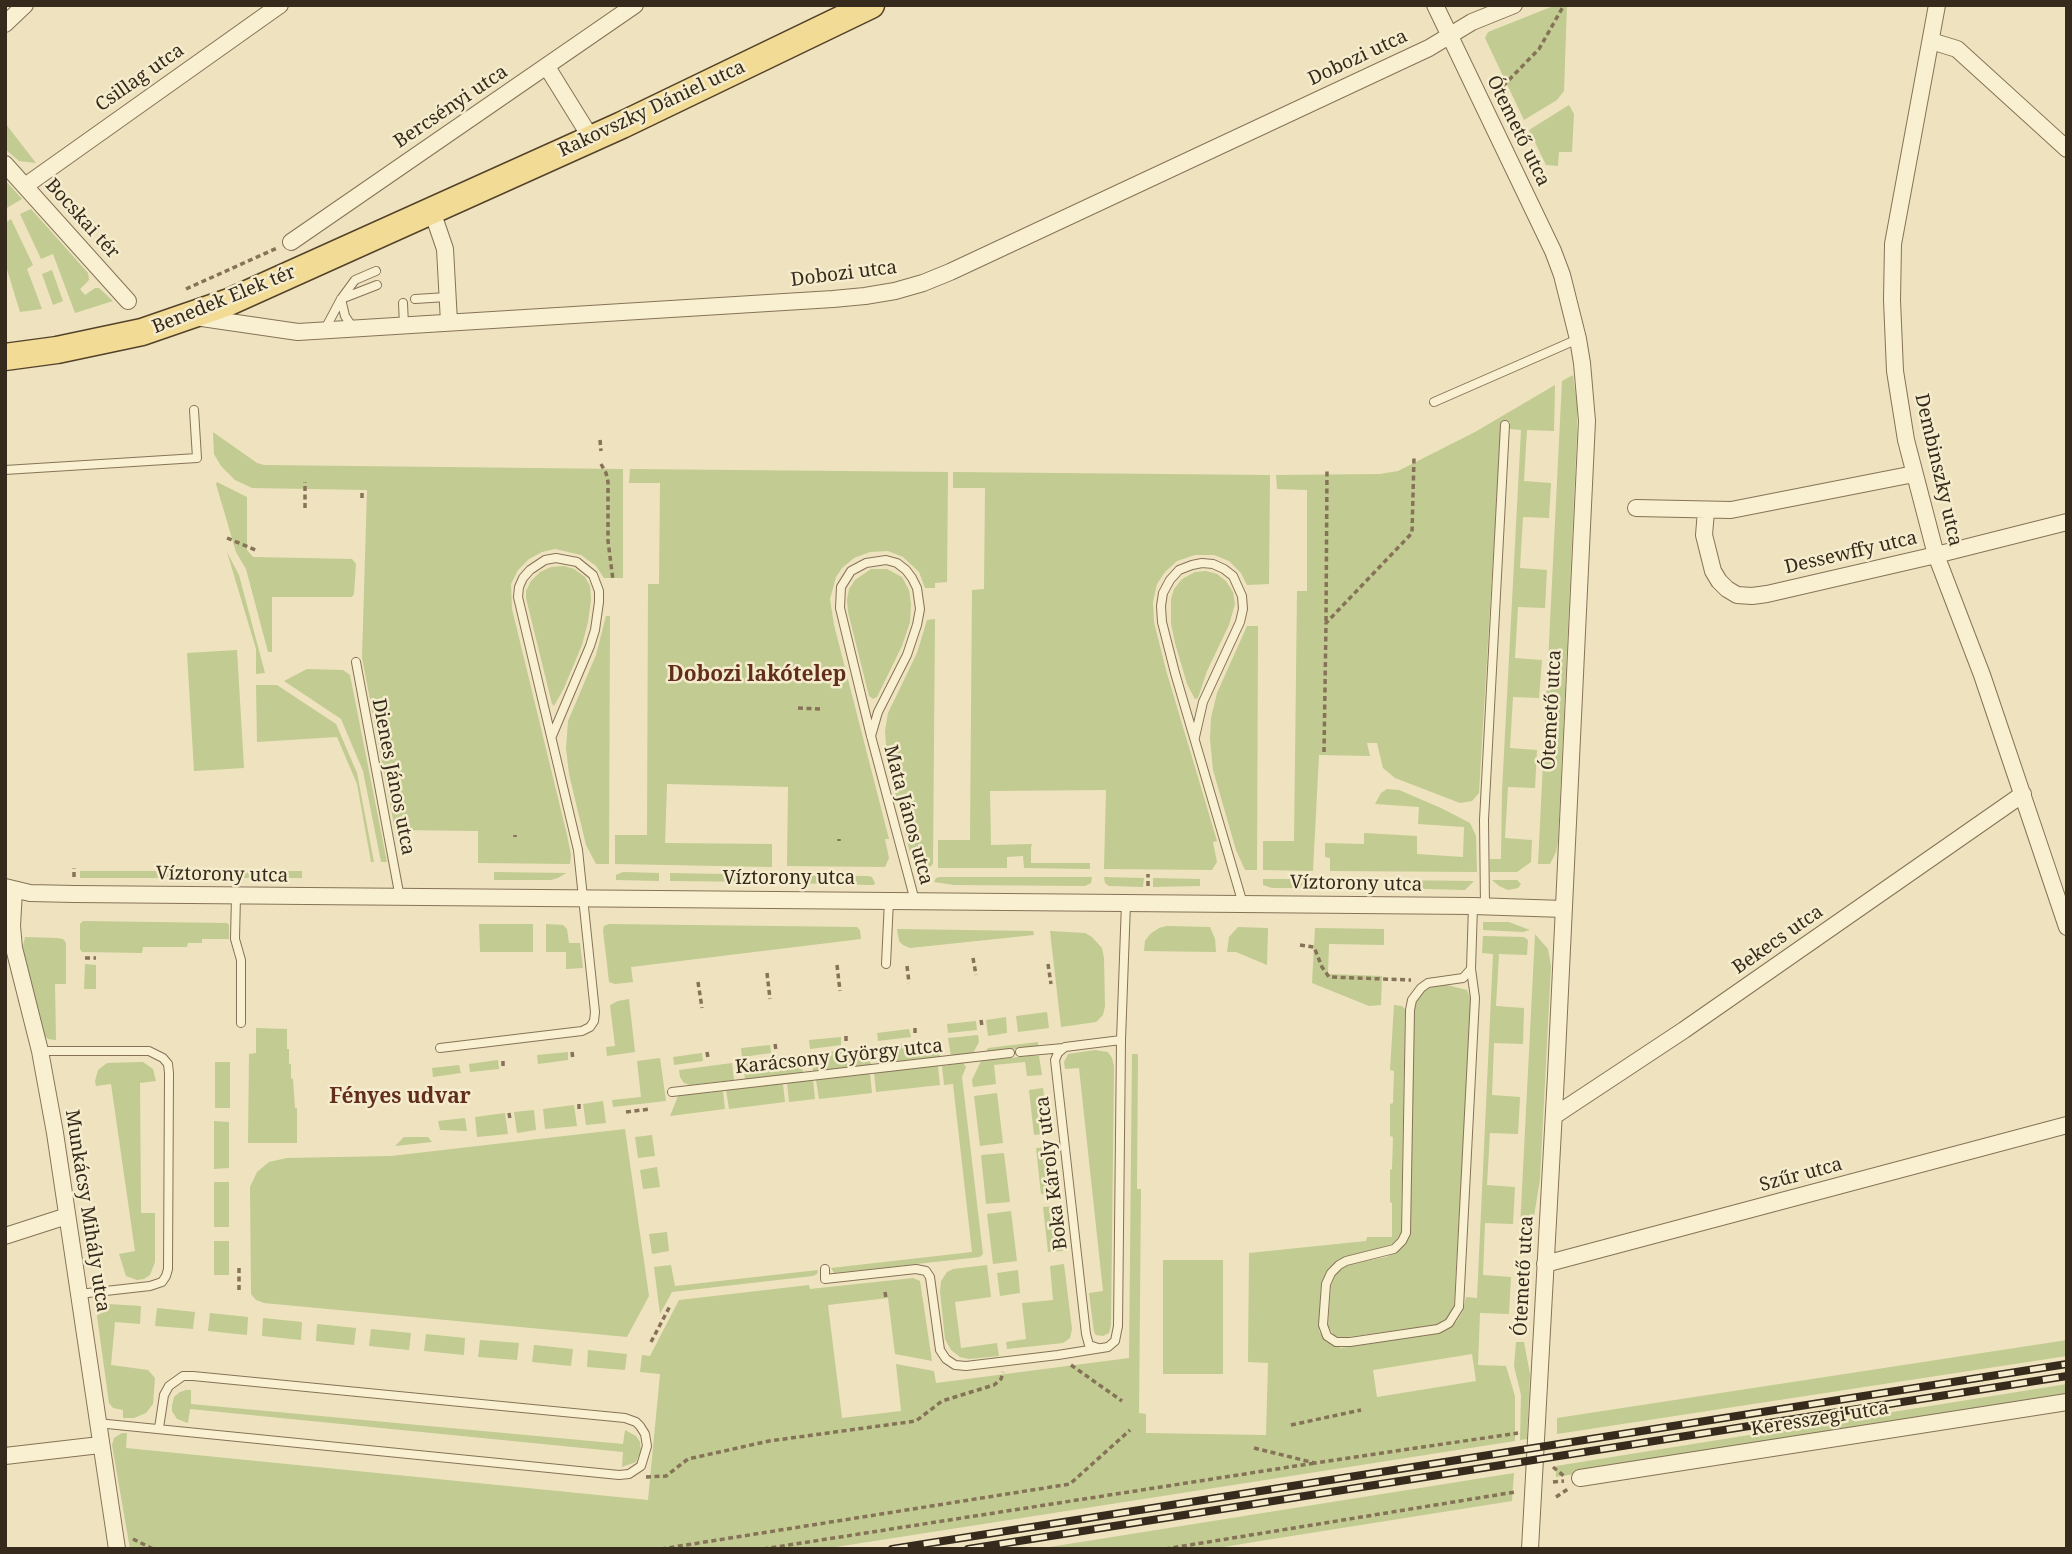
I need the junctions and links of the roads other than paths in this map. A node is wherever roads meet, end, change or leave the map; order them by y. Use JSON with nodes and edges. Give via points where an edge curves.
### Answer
{"nodes":[{"id":1,"x":24,"y":5,"type":"edge"},
{"id":2,"x":280,"y":5,"type":"edge"},
{"id":3,"x":635,"y":5,"type":"edge"},
{"id":4,"x":872,"y":5,"type":"edge"},
{"id":5,"x":1435,"y":5,"type":"edge"},
{"id":6,"x":1514,"y":5,"type":"edge"},
{"id":7,"x":1937,"y":5,"type":"edge"},
{"id":8,"x":5,"y":24,"type":"edge"},
{"id":9,"x":1449,"y":35,"type":"junction"},
{"id":10,"x":1931,"y":41,"type":"junction"},
{"id":11,"x":547,"y":67,"type":"junction"},
{"id":12,"x":591,"y":138,"type":"junction"},
{"id":13,"x":2067,"y":149,"type":"edge"},
{"id":14,"x":5,"y":164,"type":"edge"},
{"id":15,"x":25,"y":186,"type":"junction"},
{"id":16,"x":432,"y":211,"type":"junction"},
{"id":17,"x":290,"y":242,"type":"road end"},
{"id":18,"x":376,"y":271,"type":"dead end"},
{"id":19,"x":377,"y":285,"type":"dead end"},
{"id":20,"x":447,"y":298,"type":"junction"},
{"id":21,"x":341,"y":299,"type":"junction"},
{"id":22,"x":415,"y":299,"type":"dead end"},
{"id":23,"x":128,"y":301,"type":"dead end"},
{"id":24,"x":403,"y":303,"type":"dead end"},
{"id":25,"x":189,"y":316,"type":"junction"},
{"id":26,"x":449,"y":323,"type":"junction"},
{"id":27,"x":404,"y":325,"type":"junction"},
{"id":28,"x":354,"y":329,"type":"junction"},
{"id":29,"x":324,"y":331,"type":"junction"},
{"id":30,"x":1578,"y":339,"type":"junction"},
{"id":31,"x":5,"y":357,"type":"edge"},
{"id":32,"x":1434,"y":402,"type":"dead end"},
{"id":33,"x":194,"y":410,"type":"dead end"},
{"id":34,"x":1505,"y":425,"type":"dead end"},
{"id":35,"x":5,"y":470,"type":"edge"},
{"id":36,"x":1914,"y":474,"type":"junction"},
{"id":37,"x":1636,"y":508,"type":"dead end"},
{"id":38,"x":1706,"y":510,"type":"junction"},
{"id":39,"x":2067,"y":522,"type":"edge"},
{"id":40,"x":1936,"y":555,"type":"junction"},
{"id":41,"x":356,"y":662,"type":"dead end"},
{"id":42,"x":552,"y":736,"type":"junction"},
{"id":43,"x":871,"y":736,"type":"junction"},
{"id":44,"x":1195,"y":737,"type":"junction"},
{"id":45,"x":2024,"y":794,"type":"junction"},
{"id":46,"x":8,"y":892,"type":"edge"},
{"id":47,"x":236,"y":896,"type":"junction"},
{"id":48,"x":400,"y":898,"type":"junction"},
{"id":49,"x":583,"y":898,"type":"junction"},
{"id":50,"x":889,"y":901,"type":"junction"},
{"id":51,"x":915,"y":901,"type":"junction"},
{"id":52,"x":1126,"y":903,"type":"junction"},
{"id":53,"x":1243,"y":904,"type":"junction"},
{"id":54,"x":1479,"y":906,"type":"junction"},
{"id":55,"x":1564,"y":909,"type":"junction"},
{"id":56,"x":2067,"y":927,"type":"edge"},
{"id":57,"x":887,"y":964,"type":"dead end"},
{"id":58,"x":1471,"y":969,"type":"junction"},
{"id":59,"x":241,"y":1023,"type":"dead end"},
{"id":60,"x":1121,"y":1040,"type":"junction"},
{"id":61,"x":440,"y":1048,"type":"dead end"},
{"id":62,"x":1062,"y":1048,"type":"junction"},
{"id":63,"x":40,"y":1051,"type":"junction"},
{"id":64,"x":1020,"y":1052,"type":"dead end"},
{"id":65,"x":1010,"y":1053,"type":"dead end"},
{"id":66,"x":672,"y":1092,"type":"dead end"},
{"id":67,"x":1554,"y":1116,"type":"junction"},
{"id":68,"x":2067,"y":1125,"type":"edge"},
{"id":69,"x":67,"y":1216,"type":"junction"},
{"id":70,"x":5,"y":1236,"type":"edge"},
{"id":71,"x":1545,"y":1264,"type":"junction"},
{"id":72,"x":825,"y":1269,"type":"dead end"},
{"id":73,"x":79,"y":1294,"type":"junction"},
{"id":74,"x":1098,"y":1348,"type":"junction"},
{"id":75,"x":2067,"y":1402,"type":"edge"},
{"id":76,"x":97,"y":1423,"type":"junction"},
{"id":77,"x":159,"y":1428,"type":"junction"},
{"id":78,"x":100,"y":1445,"type":"junction"},
{"id":79,"x":5,"y":1455,"type":"edge"},
{"id":80,"x":1580,"y":1478,"type":"dead end"},
{"id":81,"x":117,"y":1549,"type":"edge"},
{"id":82,"x":1530,"y":1549,"type":"edge"}],
"edges":[{"from":1,"to":8,"type":"street"},
{"from":2,"to":15,"type":"street","name":"Csillag utca"},
{"from":3,"to":11,"type":"street","name":"Bercsényi utca"},
{"from":4,"to":12,"type":"main road","name":"Rakovszky Dániel utca"},
{"from":5,"to":9,"type":"street","name":"Ótemető utca"},
{"from":6,"to":9,"type":"street","name":"Dobozi utca"},
{"from":7,"to":10,"type":"street","name":"Dembinszky utca"},
{"from":9,"to":26,"type":"street","name":"Dobozi utca","via":[[1022,239],[909,287],[841,298]]},
{"from":9,"to":30,"type":"street","name":"Ótemető utca","via":[[1553,251]]},
{"from":10,"to":13,"type":"street","via":[[1957,49]]},
{"from":10,"to":36,"type":"street","name":"Dembinszky utca","via":[[1892,257],[1895,370]]},
{"from":11,"to":12,"type":"street"},
{"from":11,"to":17,"type":"street","name":"Bercsényi utca"},
{"from":12,"to":16,"type":"main road","name":"Rakovszky Dániel utca"},
{"from":14,"to":15,"type":"street","name":"Bocskai tér"},
{"from":15,"to":23,"type":"street","name":"Bocskai tér"},
{"from":16,"to":20,"type":"street","via":[[445,249]]},
{"from":16,"to":25,"type":"main road","name":"Benedek Elek tér"},
{"from":18,"to":21,"type":"lane","via":[[355,280]]},
{"from":19,"to":21,"type":"lane"},
{"from":20,"to":22,"type":"lane"},
{"from":20,"to":26,"type":"street"},
{"from":21,"to":28,"type":"lane"},
{"from":21,"to":29,"type":"lane"},
{"from":24,"to":27,"type":"lane"},
{"from":25,"to":29,"type":"street","name":"Dobozi utca","via":[[285,331]]},
{"from":25,"to":31,"type":"main road","name":"Benedek Elek tér","via":[[102,342]]},
{"from":26,"to":27,"type":"street","name":"Dobozi utca"},
{"from":27,"to":28,"type":"street","name":"Dobozi utca"},
{"from":28,"to":29,"type":"street","name":"Dobozi utca"},
{"from":30,"to":32,"type":"lane"},
{"from":30,"to":55,"type":"street","name":"Ótemető utca","via":[[1587,444]]},
{"from":33,"to":35,"type":"lane","via":[[197,458]]},
{"from":34,"to":54,"type":"lane"},
{"from":36,"to":38,"type":"street","via":[[1731,510]]},
{"from":36,"to":40,"type":"street","name":"Dembinszky utca"},
{"from":37,"to":38,"type":"street"},
{"from":38,"to":40,"type":"street","name":"Dessewffy utca","via":[[1704,535],[1713,570],[1727,589],[1737,594],[1767,594]]},
{"from":39,"to":40,"type":"street","name":"Dessewffy utca"},
{"from":40,"to":45,"type":"street","name":"Dembinszky utca"},
{"from":41,"to":48,"type":"lane","name":"Dienes János utca"},
{"from":42,"to":42,"type":"lane","via":[[590,646],[598,602],[593,575],[578,562],[556,558],[530,570],[518,597]]},
{"from":42,"to":49,"type":"lane","via":[[578,850]]},
{"from":43,"to":43,"type":"lane","name":"Mata János utca","via":[[839,598],[850,571],[886,560],[897,563],[912,578],[920,609],[907,655]]},
{"from":43,"to":51,"type":"lane","name":"Mata János utca"},
{"from":44,"to":44,"type":"lane","via":[[1166,640],[1161,606],[1163,593],[1180,570],[1213,564],[1233,576],[1243,609],[1203,702]]},
{"from":44,"to":53,"type":"lane"},
{"from":45,"to":56,"type":"street","name":"Dembinszky utca"},
{"from":45,"to":67,"type":"street","name":"Bekecs utca"},
{"from":46,"to":47,"type":"street","name":"Víztorony utca"},
{"from":46,"to":63,"type":"street","name":"Munkácsy Mihály utca","via":[[14,947]]},
{"from":47,"to":48,"type":"street","name":"Víztorony utca"},
{"from":47,"to":59,"type":"lane"},
{"from":48,"to":49,"type":"street","name":"Víztorony utca"},
{"from":49,"to":50,"type":"street","name":"Víztorony utca"},
{"from":49,"to":61,"type":"lane","via":[[595,1012],[592,1026],[579,1032]]},
{"from":50,"to":51,"type":"street","name":"Víztorony utca"},
{"from":50,"to":57,"type":"lane"},
{"from":51,"to":52,"type":"street","name":"Víztorony utca"},
{"from":52,"to":53,"type":"street","name":"Víztorony utca"},
{"from":52,"to":60,"type":"lane"},
{"from":53,"to":54,"type":"street","name":"Víztorony utca"},
{"from":54,"to":55,"type":"street","name":"Víztorony utca"},
{"from":54,"to":58,"type":"lane"},
{"from":55,"to":67,"type":"street","name":"Ótemető utca"},
{"from":58,"to":58,"type":"lane","via":[[1463,978],[1425,985],[1412,1000],[1406,1233],[1394,1249],[1346,1261],[1331,1273],[1323,1325],[1336,1342],[1438,1329],[1450,1323],[1459,1307],[1475,998]]},
{"from":60,"to":62,"type":"lane"},
{"from":60,"to":74,"type":"lane","via":[[1118,1332],[1112,1345]]},
{"from":62,"to":64,"type":"lane"},
{"from":62,"to":74,"type":"lane","name":"Boka Károly utca","via":[[1055,1065],[1086,1334],[1089,1345]]},
{"from":63,"to":69,"type":"street","name":"Munkácsy Mihály utca"},
{"from":63,"to":73,"type":"lane","via":[[149,1052],[163,1058],[169,1073],[166,1276],[150,1286]]},
{"from":65,"to":66,"type":"lane","name":"Karácsony György utca"},
{"from":67,"to":71,"type":"street","name":"Ótemető utca"},
{"from":68,"to":71,"type":"street","name":"Szűr utca"},
{"from":69,"to":70,"type":"street"},
{"from":69,"to":73,"type":"street","name":"Munkácsy Mihály utca"},
{"from":71,"to":82,"type":"street","name":"Ótemető utca"},
{"from":72,"to":74,"type":"lane","via":[[825,1279],[924,1270],[930,1277],[938,1343],[946,1359],[960,1366]]},
{"from":73,"to":76,"type":"street","name":"Munkácsy Mihály utca"},
{"from":75,"to":80,"type":"street","name":"Keresszegi utca"},
{"from":76,"to":77,"type":"lane"},
{"from":76,"to":78,"type":"street","name":"Munkácsy Mihály utca"},
{"from":77,"to":77,"type":"lane","via":[[619,1475],[638,1469],[646,1453],[643,1430],[625,1418],[183,1376],[164,1395]]},
{"from":78,"to":79,"type":"street"},
{"from":78,"to":81,"type":"street","name":"Munkácsy Mihály utca"}]}
